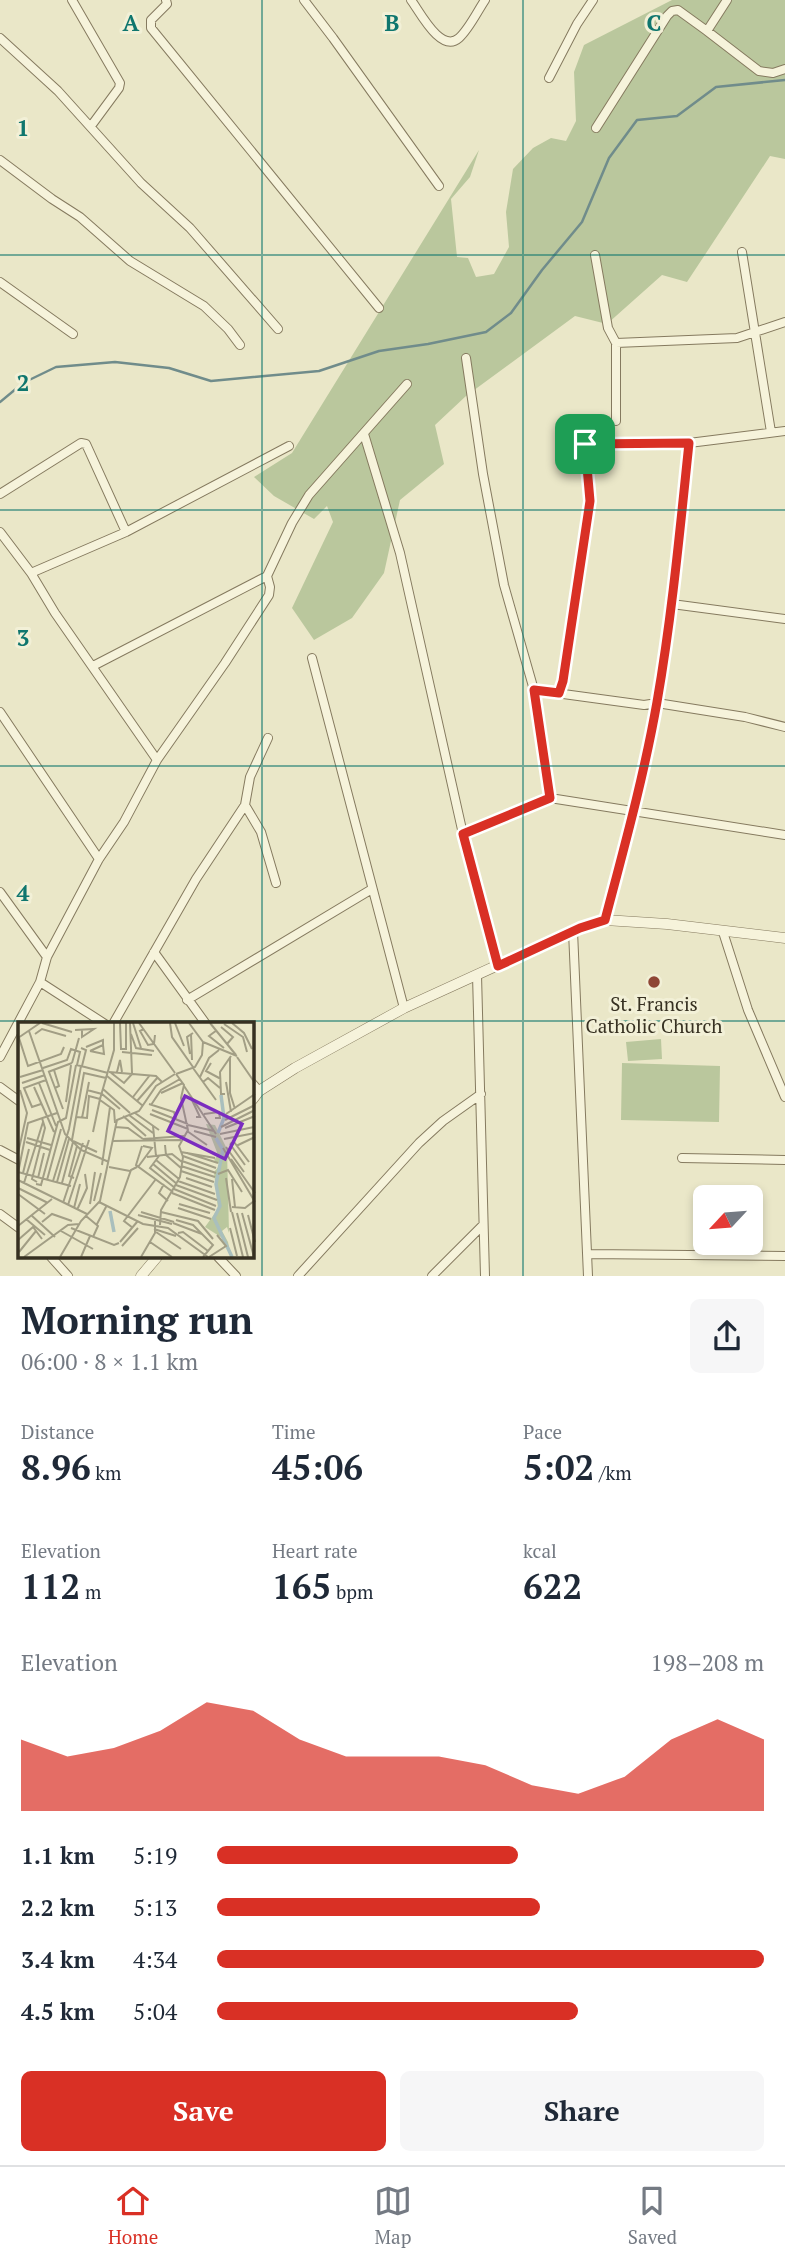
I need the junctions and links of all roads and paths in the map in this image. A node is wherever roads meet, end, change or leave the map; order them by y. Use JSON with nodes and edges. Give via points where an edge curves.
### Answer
{"nodes":[{"id":1,"x":72,"y":0,"type":"edge"},
{"id":2,"x":166,"y":0,"type":"edge"},
{"id":3,"x":304,"y":0,"type":"edge"},
{"id":4,"x":411,"y":0,"type":"edge"},
{"id":5,"x":485,"y":0,"type":"edge"},
{"id":6,"x":593,"y":0,"type":"edge"},
{"id":7,"x":727,"y":0,"type":"edge"},
{"id":8,"x":708,"y":31,"type":"junction"},
{"id":9,"x":0,"y":37,"type":"edge"},
{"id":10,"x":785,"y":69,"type":"edge"},
{"id":11,"x":550,"y":78,"type":"dead end"},
{"id":12,"x":90,"y":126,"type":"junction"},
{"id":13,"x":596,"y":128,"type":"dead end"},
{"id":14,"x":0,"y":160,"type":"edge"},
{"id":15,"x":439,"y":186,"type":"dead end"},
{"id":16,"x":742,"y":251,"type":"dead end"},
{"id":17,"x":595,"y":255,"type":"dead end"},
{"id":18,"x":0,"y":282,"type":"edge"},
{"id":19,"x":379,"y":308,"type":"dead end"},
{"id":20,"x":785,"y":322,"type":"edge"},
{"id":21,"x":278,"y":328,"type":"dead end"},
{"id":22,"x":73,"y":334,"type":"dead end"},
{"id":23,"x":755,"y":334,"type":"junction"},
{"id":24,"x":617,"y":343,"type":"junction"},
{"id":25,"x":240,"y":345,"type":"dead end"},
{"id":26,"x":466,"y":358,"type":"dead end"},
{"id":27,"x":407,"y":384,"type":"dead end"},
{"id":28,"x":616,"y":421,"type":"dead end"},
{"id":29,"x":785,"y":430,"type":"edge"},
{"id":30,"x":771,"y":432,"type":"junction"},
{"id":31,"x":364,"y":434,"type":"junction"},
{"id":32,"x":561,"y":442,"type":"dead end"},
{"id":33,"x":689,"y":443,"type":"junction"},
{"id":34,"x":585,"y":444,"type":"junction"},
{"id":35,"x":289,"y":446,"type":"dead end"},
{"id":36,"x":0,"y":494,"type":"edge"},
{"id":37,"x":0,"y":532,"type":"edge"},
{"id":38,"x":126,"y":532,"type":"junction"},
{"id":39,"x":31,"y":573,"type":"junction"},
{"id":40,"x":267,"y":576,"type":"junction"},
{"id":41,"x":671,"y":604,"type":"junction"},
{"id":42,"x":785,"y":619,"type":"edge"},
{"id":43,"x":312,"y":658,"type":"dead end"},
{"id":44,"x":93,"y":666,"type":"junction"},
{"id":45,"x":563,"y":681,"type":"junction"},
{"id":46,"x":534,"y":690,"type":"junction"},
{"id":47,"x":559,"y":693,"type":"junction"},
{"id":48,"x":569,"y":694,"type":"junction"},
{"id":49,"x":657,"y":703,"type":"junction"},
{"id":50,"x":0,"y":712,"type":"edge"},
{"id":51,"x":785,"y":727,"type":"edge"},
{"id":52,"x":268,"y":738,"type":"dead end"},
{"id":53,"x":157,"y":760,"type":"junction"},
{"id":54,"x":550,"y":798,"type":"junction"},
{"id":55,"x":245,"y":805,"type":"junction"},
{"id":56,"x":634,"y":811,"type":"junction"},
{"id":57,"x":463,"y":834,"type":"junction"},
{"id":58,"x":785,"y":835,"type":"edge"},
{"id":59,"x":99,"y":859,"type":"junction"},
{"id":60,"x":276,"y":883,"type":"dead end"},
{"id":61,"x":372,"y":889,"type":"junction"},
{"id":62,"x":0,"y":892,"type":"edge"},
{"id":63,"x":605,"y":920,"type":"junction"},
{"id":64,"x":573,"y":931,"type":"junction"},
{"id":65,"x":723,"y":932,"type":"junction"},
{"id":66,"x":785,"y":938,"type":"edge"},
{"id":67,"x":154,"y":952,"type":"junction"},
{"id":68,"x":47,"y":957,"type":"junction"},
{"id":69,"x":498,"y":966,"type":"junction"},
{"id":70,"x":477,"y":975,"type":"junction"},
{"id":71,"x":40,"y":982,"type":"junction"},
{"id":72,"x":187,"y":1000,"type":"junction"},
{"id":73,"x":404,"y":1008,"type":"junction"},
{"id":74,"x":19,"y":1022,"type":"edge"},
{"id":75,"x":102,"y":1022,"type":"edge"},
{"id":76,"x":114,"y":1022,"type":"edge"},
{"id":77,"x":204,"y":1022,"type":"edge"},
{"id":78,"x":18,"y":1023,"type":"edge"},
{"id":79,"x":0,"y":1057,"type":"edge"},
{"id":80,"x":0,"y":1087,"type":"edge"},
{"id":81,"x":254,"y":1091,"type":"edge"},
{"id":82,"x":481,"y":1094,"type":"junction"},
{"id":83,"x":785,"y":1097,"type":"edge"},
{"id":84,"x":18,"y":1100,"type":"edge"},
{"id":85,"x":0,"y":1150,"type":"edge"},
{"id":86,"x":682,"y":1158,"type":"dead end"},
{"id":87,"x":18,"y":1159,"type":"edge"},
{"id":88,"x":785,"y":1160,"type":"edge"},
{"id":89,"x":0,"y":1214,"type":"edge"},
{"id":90,"x":483,"y":1225,"type":"junction"},
{"id":91,"x":18,"y":1227,"type":"edge"},
{"id":92,"x":588,"y":1254,"type":"junction"},
{"id":93,"x":785,"y":1256,"type":"edge"},
{"id":94,"x":52,"y":1258,"type":"edge"},
{"id":95,"x":156,"y":1258,"type":"edge"},
{"id":96,"x":219,"y":1258,"type":"edge"},
{"id":97,"x":68,"y":1276,"type":"edge"},
{"id":98,"x":141,"y":1276,"type":"edge"},
{"id":99,"x":236,"y":1276,"type":"edge"},
{"id":100,"x":298,"y":1276,"type":"edge"},
{"id":101,"x":432,"y":1276,"type":"edge"},
{"id":102,"x":485,"y":1276,"type":"edge"},
{"id":103,"x":589,"y":1276,"type":"edge"}],
"edges":[{"from":1,"to":12,"type":"street","via":[[120,83]]},
{"from":2,"to":19,"type":"street","via":[[151,20],[151,28]]},
{"from":3,"to":15,"type":"street"},
{"from":4,"to":5,"type":"street","via":[[437,37],[452,42]]},
{"from":6,"to":11,"type":"street"},
{"from":7,"to":8,"type":"street"},
{"from":8,"to":10,"type":"street","via":[[759,71]]},
{"from":8,"to":13,"type":"street","via":[[678,10],[672,11]]},
{"from":9,"to":12,"type":"street"},
{"from":12,"to":21,"type":"street","via":[[190,228]]},
{"from":14,"to":25,"type":"street","via":[[71,210],[130,261],[204,306]]},
{"from":16,"to":23,"type":"street"},
{"from":17,"to":24,"type":"street","via":[[608,328]]},
{"from":18,"to":22,"type":"street"},
{"from":20,"to":23,"type":"street"},
{"from":23,"to":24,"type":"street"},
{"from":23,"to":30,"type":"street"},
{"from":24,"to":28,"type":"street"},
{"from":26,"to":46,"type":"street","via":[[504,585]]},
{"from":27,"to":31,"type":"street"},
{"from":29,"to":30,"type":"street"},
{"from":30,"to":33,"type":"street"},
{"from":31,"to":40,"type":"street","via":[[309,495]]},
{"from":31,"to":57,"type":"street","via":[[400,554]]},
{"from":32,"to":34,"type":"street"},
{"from":33,"to":34,"type":"street"},
{"from":33,"to":41,"type":"street"},
{"from":34,"to":45,"type":"street","via":[[590,501]]},
{"from":35,"to":38,"type":"street"},
{"from":36,"to":38,"type":"street","via":[[86,444]]},
{"from":37,"to":39,"type":"street"},
{"from":38,"to":39,"type":"street"},
{"from":39,"to":44,"type":"street"},
{"from":40,"to":44,"type":"street"},
{"from":40,"to":53,"type":"street","via":[[269,596]]},
{"from":41,"to":42,"type":"street"},
{"from":41,"to":49,"type":"street"},
{"from":43,"to":61,"type":"street"},
{"from":44,"to":53,"type":"street"},
{"from":45,"to":47,"type":"street"},
{"from":45,"to":48,"type":"street"},
{"from":46,"to":47,"type":"street"},
{"from":46,"to":54,"type":"street"},
{"from":47,"to":48,"type":"street"},
{"from":48,"to":49,"type":"street"},
{"from":49,"to":51,"type":"street"},
{"from":49,"to":56,"type":"street"},
{"from":50,"to":59,"type":"street"},
{"from":52,"to":55,"type":"street","via":[[250,777]]},
{"from":53,"to":59,"type":"street"},
{"from":54,"to":56,"type":"street"},
{"from":54,"to":57,"type":"street"},
{"from":55,"to":60,"type":"street","via":[[261,832]]},
{"from":55,"to":67,"type":"street"},
{"from":56,"to":58,"type":"street"},
{"from":56,"to":63,"type":"street"},
{"from":57,"to":69,"type":"street"},
{"from":59,"to":68,"type":"street"},
{"from":61,"to":72,"type":"street"},
{"from":61,"to":73,"type":"street"},
{"from":62,"to":68,"type":"street"},
{"from":63,"to":64,"type":"street"},
{"from":63,"to":65,"type":"street"},
{"from":64,"to":69,"type":"street"},
{"from":64,"to":92,"type":"street"},
{"from":65,"to":66,"type":"street"},
{"from":65,"to":83,"type":"street","via":[[748,1010]]},
{"from":67,"to":72,"type":"street"},
{"from":67,"to":76,"type":"street"},
{"from":68,"to":71,"type":"street"},
{"from":69,"to":70,"type":"street"},
{"from":70,"to":73,"type":"street"},
{"from":70,"to":82,"type":"street"},
{"from":71,"to":74,"type":"street"},
{"from":71,"to":75,"type":"street"},
{"from":72,"to":77,"type":"street"},
{"from":73,"to":81,"type":"street"},
{"from":78,"to":79,"type":"street"},
{"from":80,"to":84,"type":"street"},
{"from":82,"to":90,"type":"street"},
{"from":82,"to":100,"type":"street","via":[[419,1143]]},
{"from":85,"to":87,"type":"street"},
{"from":86,"to":88,"type":"street"},
{"from":89,"to":91,"type":"street"},
{"from":90,"to":101,"type":"street"},
{"from":90,"to":102,"type":"street"},
{"from":92,"to":93,"type":"street"},
{"from":92,"to":103,"type":"street"},
{"from":94,"to":97,"type":"street"},
{"from":95,"to":98,"type":"street"},
{"from":96,"to":99,"type":"street"}]}
